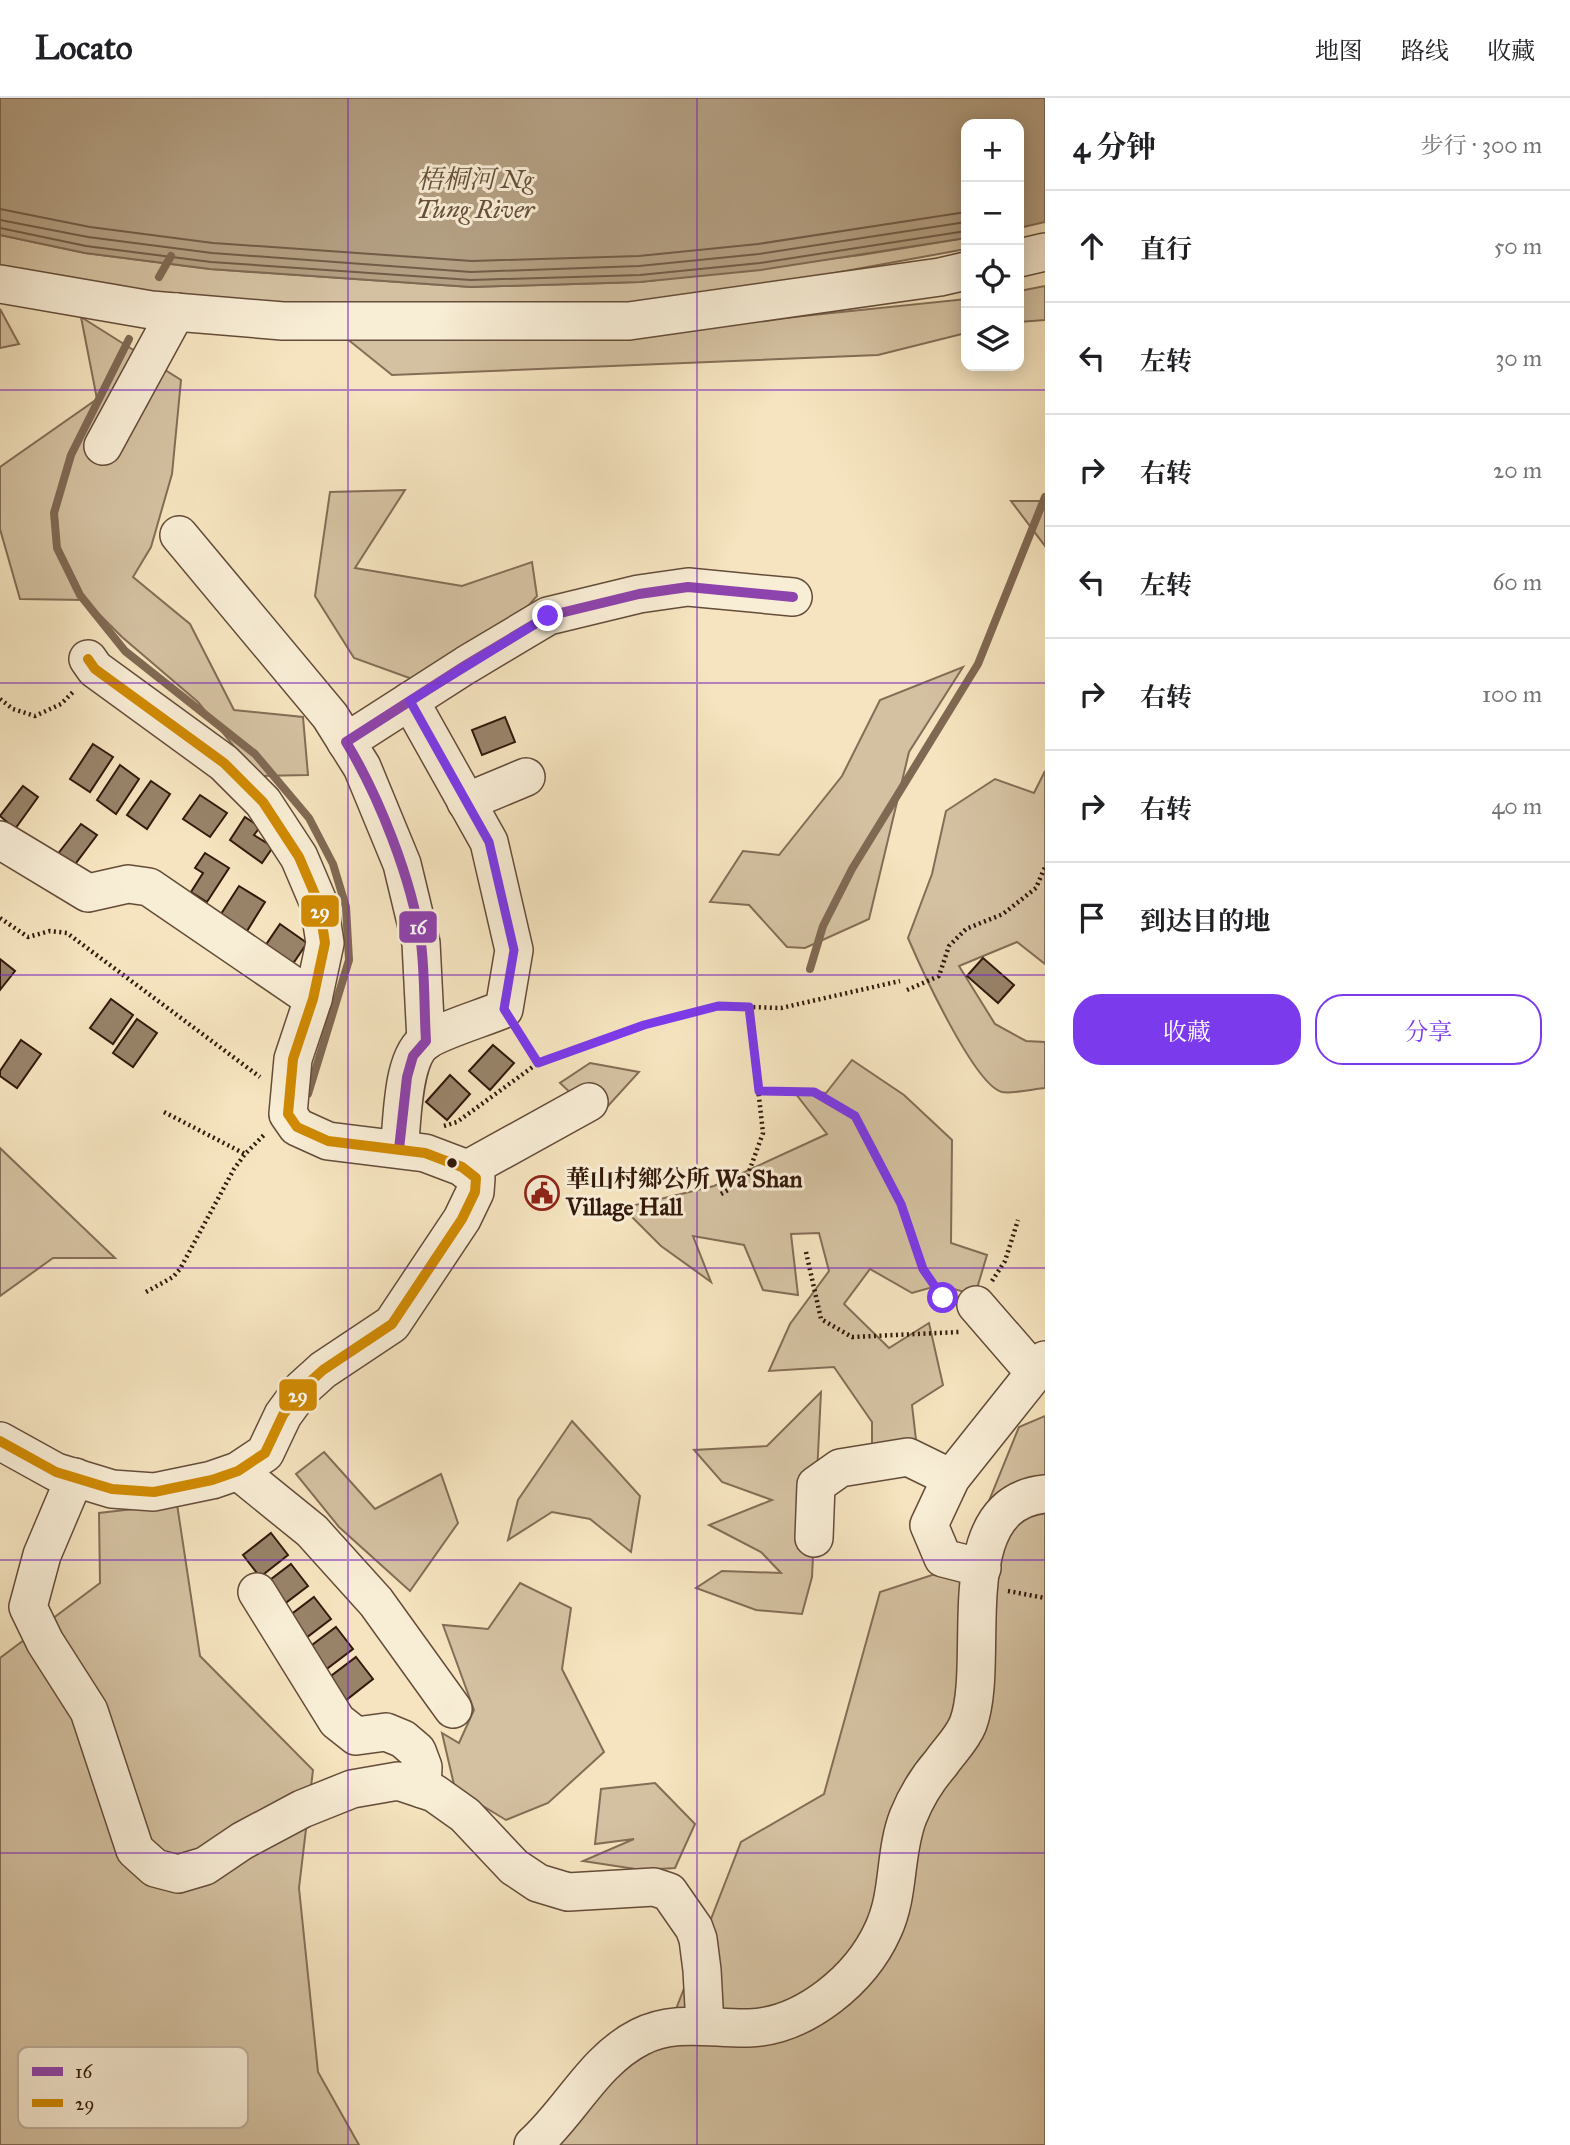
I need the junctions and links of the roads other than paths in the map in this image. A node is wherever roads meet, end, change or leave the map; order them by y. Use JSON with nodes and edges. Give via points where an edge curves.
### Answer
{"nodes":[{"id":1,"x":1045,"y":252,"type":"edge"},
{"id":2,"x":1024,"y":257,"type":"edge"},
{"id":3,"x":961,"y":272,"type":"edge"},
{"id":4,"x":0,"y":284,"type":"edge"},
{"id":5,"x":176,"y":312,"type":"junction"},
{"id":6,"x":103,"y":446,"type":"dead end"},
{"id":7,"x":179,"y":535,"type":"dead end"},
{"id":8,"x":793,"y":597,"type":"dead end"},
{"id":9,"x":92,"y":664,"type":"road end"},
{"id":10,"x":410,"y":701,"type":"junction"},
{"id":11,"x":346,"y":742,"type":"junction"},
{"id":12,"x":526,"y":777,"type":"dead end"},
{"id":13,"x":466,"y":802,"type":"junction"},
{"id":14,"x":0,"y":840,"type":"edge"},
{"id":15,"x":313,"y":999,"type":"junction"},
{"id":16,"x":426,"y":1041,"type":"junction"},
{"id":17,"x":589,"y":1102,"type":"dead end"},
{"id":18,"x":400,"y":1139,"type":"junction"},
{"id":19,"x":466,"y":1170,"type":"junction"},
{"id":20,"x":987,"y":1318,"type":"road end"},
{"id":21,"x":1040,"y":1366,"type":"edge"},
{"id":22,"x":0,"y":1441,"type":"edge"},
{"id":23,"x":238,"y":1471,"type":"junction"},
{"id":24,"x":75,"y":1477,"type":"junction"},
{"id":25,"x":951,"y":1478,"type":"junction"},
{"id":26,"x":1045,"y":1494,"type":"edge"},
{"id":27,"x":814,"y":1538,"type":"dead end"},
{"id":28,"x":982,"y":1567,"type":"junction"},
{"id":29,"x":257,"y":1592,"type":"dead end"},
{"id":30,"x":453,"y":1709,"type":"dead end"},
{"id":31,"x":422,"y":1789,"type":"junction"},
{"id":32,"x":705,"y":2025,"type":"junction"},
{"id":33,"x":533,"y":2145,"type":"edge"}],
"edges":[{"from":1,"to":2,"type":"street"},
{"from":3,"to":5,"type":"street","via":[[629,321],[282,321]]},
{"from":4,"to":5,"type":"street"},
{"from":5,"to":6,"type":"street"},
{"from":7,"to":11,"type":"street","via":[[330,716]]},
{"from":8,"to":10,"type":"street","via":[[688,587],[639,593],[548,616]]},
{"from":9,"to":15,"type":"street","via":[[224,763],[263,802],[299,857],[319,904],[325,943]]},
{"from":10,"to":11,"type":"street"},
{"from":10,"to":13,"type":"street"},
{"from":11,"to":16,"type":"street","via":[[362,767],[402,864],[421,943]]},
{"from":12,"to":13,"type":"street"},
{"from":13,"to":16,"type":"street","via":[[489,842],[514,950],[504,1009]]},
{"from":14,"to":15,"type":"street","via":[[88,893],[128,884],[149,887]]},
{"from":15,"to":18,"type":"street","via":[[293,1059],[288,1114],[297,1126],[328,1141]]},
{"from":16,"to":18,"type":"street","via":[[413,1055],[407,1077]]},
{"from":17,"to":19,"type":"street"},
{"from":18,"to":19,"type":"street"},
{"from":19,"to":23,"type":"street","via":[[476,1178],[471,1201],[392,1324],[302,1389],[265,1453]]},
{"from":20,"to":21,"type":"street"},
{"from":21,"to":25,"type":"street"},
{"from":22,"to":24,"type":"street","via":[[56,1472]]},
{"from":23,"to":24,"type":"street","via":[[154,1492],[112,1489]]},
{"from":23,"to":30,"type":"street","via":[[312,1531],[376,1602]]},
{"from":24,"to":31,"type":"street","via":[[42,1555],[28,1607],[89,1711],[135,1850],[155,1868],[178,1874],[205,1866],[302,1809],[352,1789],[398,1781]]},
{"from":25,"to":27,"type":"street","via":[[908,1457],[840,1468],[816,1485]]},
{"from":25,"to":28,"type":"street","via":[[929,1525],[943,1558]]},
{"from":26,"to":28,"type":"street","via":[[1017,1501],[1000,1516]]},
{"from":28,"to":32,"type":"street","via":[[975,1687],[967,1724],[912,1808],[900,1845],[893,1901],[871,1953],[844,1983],[796,2018],[764,2027]]},
{"from":29,"to":31,"type":"street","via":[[338,1721],[356,1737],[386,1732],[403,1739],[417,1751],[423,1767]]},
{"from":31,"to":32,"type":"street","via":[[465,1815],[514,1867],[538,1883],[568,1892],[654,1887],[669,1892],[698,1939]]},
{"from":32,"to":33,"type":"street","via":[[664,2028],[631,2042],[601,2067]]}]}
